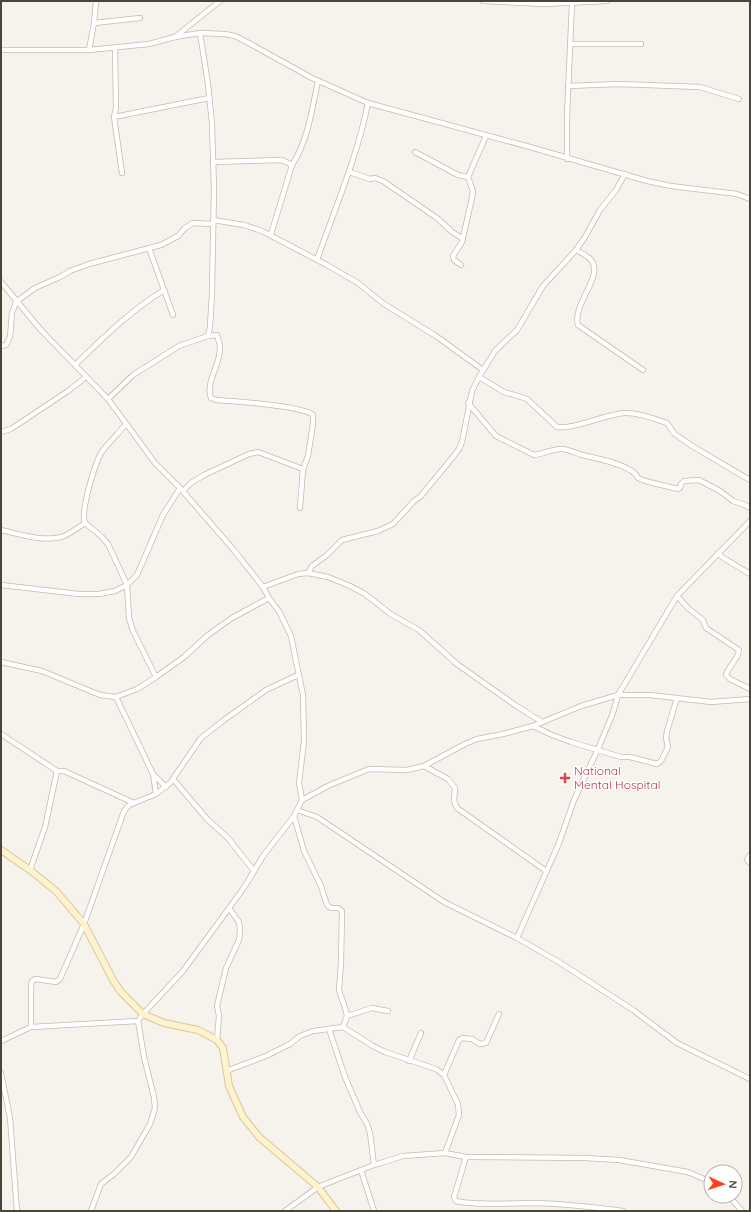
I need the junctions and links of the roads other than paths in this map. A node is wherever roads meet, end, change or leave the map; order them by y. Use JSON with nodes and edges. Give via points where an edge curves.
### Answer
{"nodes":[{"id":1,"x":96,"y":1,"type":"edge"},
{"id":2,"x":211,"y":1,"type":"edge"},
{"id":3,"x":220,"y":1,"type":"edge"},
{"id":4,"x":483,"y":1,"type":"edge"},
{"id":5,"x":607,"y":1,"type":"edge"},
{"id":6,"x":572,"y":2,"type":"junction"},
{"id":7,"x":210,"y":9,"type":"junction"},
{"id":8,"x":140,"y":18,"type":"dead end"},
{"id":9,"x":94,"y":23,"type":"junction"},
{"id":10,"x":200,"y":33,"type":"junction"},
{"id":11,"x":175,"y":37,"type":"junction"},
{"id":12,"x":570,"y":44,"type":"junction"},
{"id":13,"x":641,"y":44,"type":"dead end"},
{"id":14,"x":115,"y":48,"type":"junction"},
{"id":15,"x":1,"y":50,"type":"edge"},
{"id":16,"x":89,"y":50,"type":"junction"},
{"id":17,"x":318,"y":81,"type":"junction"},
{"id":18,"x":568,"y":86,"type":"junction"},
{"id":19,"x":209,"y":98,"type":"junction"},
{"id":20,"x":739,"y":99,"type":"dead end"},
{"id":21,"x":368,"y":104,"type":"junction"},
{"id":22,"x":114,"y":117,"type":"junction"},
{"id":23,"x":486,"y":136,"type":"junction"},
{"id":24,"x":415,"y":152,"type":"dead end"},
{"id":25,"x":567,"y":159,"type":"junction"},
{"id":26,"x":213,"y":162,"type":"junction"},
{"id":27,"x":292,"y":165,"type":"junction"},
{"id":28,"x":349,"y":172,"type":"junction"},
{"id":29,"x":122,"y":173,"type":"dead end"},
{"id":30,"x":625,"y":174,"type":"junction"},
{"id":31,"x":468,"y":177,"type":"junction"},
{"id":32,"x":750,"y":199,"type":"edge"},
{"id":33,"x":213,"y":222,"type":"junction"},
{"id":34,"x":270,"y":235,"type":"junction"},
{"id":35,"x":463,"y":238,"type":"junction"},
{"id":36,"x":149,"y":248,"type":"junction"},
{"id":37,"x":576,"y":250,"type":"junction"},
{"id":38,"x":317,"y":260,"type":"junction"},
{"id":39,"x":461,"y":265,"type":"dead end"},
{"id":40,"x":1,"y":282,"type":"edge"},
{"id":41,"x":164,"y":290,"type":"junction"},
{"id":42,"x":16,"y":302,"type":"junction"},
{"id":43,"x":173,"y":315,"type":"dead end"},
{"id":44,"x":208,"y":336,"type":"junction"},
{"id":45,"x":1,"y":346,"type":"edge"},
{"id":46,"x":74,"y":365,"type":"junction"},
{"id":47,"x":483,"y":370,"type":"junction"},
{"id":48,"x":643,"y":370,"type":"dead end"},
{"id":49,"x":86,"y":377,"type":"junction"},
{"id":50,"x":479,"y":377,"type":"junction"},
{"id":51,"x":108,"y":399,"type":"junction"},
{"id":52,"x":468,"y":403,"type":"junction"},
{"id":53,"x":126,"y":424,"type":"junction"},
{"id":54,"x":1,"y":432,"type":"edge"},
{"id":55,"x":303,"y":468,"type":"junction"},
{"id":56,"x":750,"y":480,"type":"edge"},
{"id":57,"x":182,"y":489,"type":"junction"},
{"id":58,"x":300,"y":508,"type":"dead end"},
{"id":59,"x":750,"y":508,"type":"edge"},
{"id":60,"x":750,"y":521,"type":"edge"},
{"id":61,"x":85,"y":523,"type":"junction"},
{"id":62,"x":1,"y":530,"type":"edge"},
{"id":63,"x":718,"y":553,"type":"junction"},
{"id":64,"x":308,"y":573,"type":"junction"},
{"id":65,"x":750,"y":574,"type":"edge"},
{"id":66,"x":1,"y":585,"type":"edge"},
{"id":67,"x":127,"y":585,"type":"junction"},
{"id":68,"x":263,"y":587,"type":"junction"},
{"id":69,"x":677,"y":596,"type":"junction"},
{"id":70,"x":269,"y":598,"type":"junction"},
{"id":71,"x":1,"y":662,"type":"edge"},
{"id":72,"x":298,"y":675,"type":"junction"},
{"id":73,"x":156,"y":677,"type":"junction"},
{"id":74,"x":750,"y":689,"type":"edge"},
{"id":75,"x":618,"y":696,"type":"junction"},
{"id":76,"x":116,"y":698,"type":"junction"},
{"id":77,"x":677,"y":698,"type":"junction"},
{"id":78,"x":750,"y":699,"type":"edge"},
{"id":79,"x":542,"y":722,"type":"junction"},
{"id":80,"x":533,"y":726,"type":"junction"},
{"id":81,"x":1,"y":734,"type":"edge"},
{"id":82,"x":598,"y":749,"type":"junction"},
{"id":83,"x":424,"y":766,"type":"junction"},
{"id":84,"x":57,"y":771,"type":"junction"},
{"id":85,"x":154,"y":774,"type":"junction"},
{"id":86,"x":173,"y":779,"type":"junction"},
{"id":87,"x":166,"y":787,"type":"junction"},
{"id":88,"x":156,"y":794,"type":"junction"},
{"id":89,"x":302,"y":800,"type":"junction"},
{"id":90,"x":134,"y":803,"type":"junction"},
{"id":91,"x":297,"y":810,"type":"junction"},
{"id":92,"x":294,"y":816,"type":"junction"},
{"id":93,"x":1,"y":850,"type":"edge"},
{"id":94,"x":750,"y":855,"type":"edge"},
{"id":95,"x":750,"y":863,"type":"edge"},
{"id":96,"x":30,"y":870,"type":"junction"},
{"id":97,"x":254,"y":871,"type":"junction"},
{"id":98,"x":546,"y":871,"type":"junction"},
{"id":99,"x":229,"y":908,"type":"junction"},
{"id":100,"x":84,"y":924,"type":"junction"},
{"id":101,"x":517,"y":938,"type":"junction"},
{"id":102,"x":388,"y":1011,"type":"dead end"},
{"id":103,"x":143,"y":1014,"type":"junction"},
{"id":104,"x":498,"y":1014,"type":"dead end"},
{"id":105,"x":346,"y":1016,"type":"junction"},
{"id":106,"x":138,"y":1020,"type":"junction"},
{"id":107,"x":31,"y":1026,"type":"junction"},
{"id":108,"x":343,"y":1027,"type":"junction"},
{"id":109,"x":330,"y":1029,"type":"junction"},
{"id":110,"x":421,"y":1033,"type":"dead end"},
{"id":111,"x":1,"y":1040,"type":"edge"},
{"id":112,"x":217,"y":1040,"type":"junction"},
{"id":113,"x":409,"y":1061,"type":"junction"},
{"id":114,"x":226,"y":1071,"type":"junction"},
{"id":115,"x":1,"y":1073,"type":"edge"},
{"id":116,"x":444,"y":1075,"type":"junction"},
{"id":117,"x":750,"y":1078,"type":"edge"},
{"id":118,"x":445,"y":1153,"type":"junction"},
{"id":119,"x":466,"y":1157,"type":"junction"},
{"id":120,"x":374,"y":1164,"type":"junction"},
{"id":121,"x":361,"y":1170,"type":"junction"},
{"id":122,"x":703,"y":1179,"type":"edge"},
{"id":123,"x":318,"y":1187,"type":"junction"},
{"id":124,"x":17,"y":1211,"type":"edge"},
{"id":125,"x":91,"y":1211,"type":"edge"},
{"id":126,"x":285,"y":1211,"type":"edge"},
{"id":127,"x":336,"y":1211,"type":"edge"},
{"id":128,"x":374,"y":1211,"type":"edge"},
{"id":129,"x":624,"y":1211,"type":"edge"}],
"edges":[{"from":1,"to":9,"type":"street"},
{"from":2,"to":7,"type":"street"},
{"from":3,"to":7,"type":"street"},
{"from":4,"to":6,"type":"street","via":[[544,4]]},
{"from":5,"to":6,"type":"street"},
{"from":6,"to":12,"type":"street"},
{"from":7,"to":11,"type":"street"},
{"from":8,"to":9,"type":"street"},
{"from":9,"to":16,"type":"street"},
{"from":10,"to":11,"type":"street"},
{"from":10,"to":17,"type":"street","via":[[235,36]]},
{"from":10,"to":19,"type":"street"},
{"from":11,"to":14,"type":"street","via":[[149,44]]},
{"from":12,"to":13,"type":"street"},
{"from":12,"to":18,"type":"street"},
{"from":14,"to":16,"type":"street"},
{"from":14,"to":22,"type":"street"},
{"from":15,"to":16,"type":"street"},
{"from":17,"to":21,"type":"street"},
{"from":17,"to":27,"type":"street","via":[[307,130]]},
{"from":18,"to":20,"type":"street","via":[[619,84],[700,87]]},
{"from":18,"to":25,"type":"street"},
{"from":19,"to":22,"type":"street"},
{"from":19,"to":26,"type":"street"},
{"from":21,"to":23,"type":"street"},
{"from":21,"to":28,"type":"street"},
{"from":22,"to":29,"type":"street"},
{"from":23,"to":25,"type":"street"},
{"from":23,"to":31,"type":"street"},
{"from":24,"to":31,"type":"street","via":[[458,175]]},
{"from":25,"to":30,"type":"street"},
{"from":26,"to":27,"type":"street","via":[[282,160]]},
{"from":26,"to":33,"type":"street"},
{"from":27,"to":34,"type":"street"},
{"from":28,"to":35,"type":"street","via":[[383,181]]},
{"from":28,"to":38,"type":"street"},
{"from":30,"to":32,"type":"street","via":[[671,186],[737,194]]},
{"from":30,"to":37,"type":"street"},
{"from":31,"to":35,"type":"street","via":[[473,191]]},
{"from":33,"to":34,"type":"street","via":[[244,225]]},
{"from":33,"to":36,"type":"street","via":[[193,223],[178,236]]},
{"from":33,"to":44,"type":"street","via":[[212,292]]},
{"from":34,"to":38,"type":"street"},
{"from":35,"to":39,"type":"street","via":[[453,256]]},
{"from":36,"to":41,"type":"street"},
{"from":36,"to":42,"type":"street","via":[[70,271],[36,288]]},
{"from":37,"to":47,"type":"street","via":[[543,286],[517,330],[495,351]]},
{"from":37,"to":48,"type":"street","via":[[591,259],[594,266],[592,280],[577,313],[578,325]]},
{"from":38,"to":47,"type":"street","via":[[358,283],[384,304],[436,336]]},
{"from":40,"to":42,"type":"street"},
{"from":41,"to":43,"type":"street"},
{"from":41,"to":46,"type":"street","via":[[125,317]]},
{"from":42,"to":45,"type":"street","via":[[12,313],[10,337],[6,345]]},
{"from":42,"to":46,"type":"street"},
{"from":44,"to":51,"type":"street","via":[[179,346],[133,375]]},
{"from":44,"to":55,"type":"street","via":[[217,335],[220,346],[211,382],[211,398],[293,408],[313,415],[308,456]]},
{"from":46,"to":49,"type":"street"},
{"from":47,"to":50,"type":"street"},
{"from":49,"to":51,"type":"street"},
{"from":49,"to":54,"type":"street","via":[[10,429]]},
{"from":50,"to":52,"type":"street"},
{"from":50,"to":56,"type":"street","via":[[504,392],[527,399],[557,427],[567,427],[626,412],[667,423],[674,434]]},
{"from":51,"to":53,"type":"street"},
{"from":52,"to":59,"type":"street","via":[[496,436],[534,455],[568,449],[623,467],[645,481],[678,489],[684,481],[699,480],[733,501]]},
{"from":52,"to":64,"type":"street","via":[[462,442],[420,497],[393,524],[342,540],[312,566]]},
{"from":53,"to":57,"type":"street","via":[[155,463]]},
{"from":53,"to":61,"type":"street","via":[[101,454],[90,482],[84,511]]},
{"from":55,"to":57,"type":"street","via":[[258,452],[204,475]]},
{"from":55,"to":58,"type":"street"},
{"from":57,"to":67,"type":"street","via":[[163,514],[137,575]]},
{"from":57,"to":68,"type":"street"},
{"from":60,"to":63,"type":"street"},
{"from":61,"to":62,"type":"street","via":[[59,538],[34,537]]},
{"from":61,"to":67,"type":"street","via":[[108,544]]},
{"from":63,"to":65,"type":"street"},
{"from":63,"to":69,"type":"street"},
{"from":64,"to":68,"type":"street","via":[[298,574]]},
{"from":64,"to":79,"type":"street","via":[[336,580],[365,594],[392,615],[419,630],[462,668]]},
{"from":66,"to":67,"type":"street","via":[[79,594],[115,591]]},
{"from":67,"to":73,"type":"street","via":[[129,618],[133,631]]},
{"from":68,"to":70,"type":"street"},
{"from":69,"to":74,"type":"street","via":[[703,620],[706,628],[738,650],[739,653],[726,675]]},
{"from":69,"to":75,"type":"street"},
{"from":70,"to":72,"type":"street","via":[[280,613],[291,636]]},
{"from":70,"to":73,"type":"street","via":[[226,622]]},
{"from":71,"to":76,"type":"street","via":[[42,671],[100,695]]},
{"from":72,"to":86,"type":"street","via":[[266,690],[201,738]]},
{"from":72,"to":89,"type":"street","via":[[303,695],[304,741],[299,783]]},
{"from":73,"to":76,"type":"street"},
{"from":75,"to":77,"type":"street","via":[[650,695]]},
{"from":75,"to":79,"type":"street","via":[[581,706]]},
{"from":75,"to":82,"type":"street"},
{"from":76,"to":85,"type":"street"},
{"from":77,"to":78,"type":"street","via":[[711,702]]},
{"from":77,"to":82,"type":"street","via":[[666,731],[668,747],[657,764],[621,757]]},
{"from":79,"to":80,"type":"street"},
{"from":80,"to":82,"type":"street","via":[[571,742]]},
{"from":80,"to":83,"type":"street","via":[[478,739]]},
{"from":81,"to":84,"type":"street"},
{"from":82,"to":98,"type":"street","via":[[574,800],[560,843]]},
{"from":83,"to":89,"type":"street","via":[[406,770],[369,769]]},
{"from":83,"to":98,"type":"street","via":[[448,779],[455,788],[454,802],[457,808]]},
{"from":84,"to":90,"type":"street","via":[[64,771]]},
{"from":84,"to":96,"type":"street","via":[[45,827]]},
{"from":85,"to":87,"type":"street"},
{"from":85,"to":88,"type":"street"},
{"from":86,"to":87,"type":"street"},
{"from":86,"to":97,"type":"street","via":[[228,838]]},
{"from":87,"to":88,"type":"street"},
{"from":88,"to":90,"type":"street"},
{"from":89,"to":91,"type":"street"},
{"from":90,"to":100,"type":"street","via":[[128,805],[124,811]]},
{"from":91,"to":92,"type":"street"},
{"from":91,"to":101,"type":"street","via":[[317,817],[444,902]]},
{"from":92,"to":97,"type":"street"},
{"from":92,"to":105,"type":"street","via":[[304,851],[322,886],[328,906],[342,911],[338,990]]},
{"from":93,"to":96,"type":"street"},
{"from":94,"to":95,"type":"street","via":[[747,860]]},
{"from":96,"to":100,"type":"street","via":[[56,891]]},
{"from":97,"to":99,"type":"street"},
{"from":98,"to":101,"type":"street"},
{"from":99,"to":103,"type":"street","via":[[183,971]]},
{"from":99,"to":112,"type":"street","via":[[239,922],[240,930],[239,940],[226,968],[217,1006]]},
{"from":100,"to":103,"type":"street","via":[[120,992]]},
{"from":100,"to":107,"type":"street","via":[[60,979],[56,982],[36,979],[32,981]]},
{"from":101,"to":117,"type":"street","via":[[633,1010],[677,1043]]},
{"from":102,"to":105,"type":"street","via":[[372,1008]]},
{"from":103,"to":106,"type":"street"},
{"from":103,"to":112,"type":"street","via":[[164,1023],[198,1030]]},
{"from":104,"to":116,"type":"street","via":[[486,1043],[480,1044],[472,1039],[463,1038],[459,1040]]},
{"from":105,"to":108,"type":"street"},
{"from":106,"to":107,"type":"street"},
{"from":106,"to":125,"type":"street","via":[[154,1108],[150,1124],[131,1157],[100,1184]]},
{"from":107,"to":111,"type":"street"},
{"from":108,"to":109,"type":"street"},
{"from":108,"to":113,"type":"street","via":[[372,1046]]},
{"from":109,"to":114,"type":"street","via":[[300,1036],[266,1056]]},
{"from":109,"to":120,"type":"street","via":[[345,1077],[370,1133]]},
{"from":110,"to":113,"type":"street"},
{"from":112,"to":114,"type":"street","via":[[223,1048]]},
{"from":113,"to":116,"type":"street"},
{"from":114,"to":123,"type":"street","via":[[229,1086],[243,1117],[260,1137]]},
{"from":115,"to":124,"type":"street","via":[[10,1118]]},
{"from":116,"to":118,"type":"street","via":[[458,1104],[459,1115]]},
{"from":118,"to":119,"type":"street"},
{"from":118,"to":120,"type":"street","via":[[403,1156]]},
{"from":119,"to":122,"type":"street","via":[[619,1160],[688,1172]]},
{"from":119,"to":129,"type":"street","via":[[454,1197],[456,1201],[537,1203]]},
{"from":120,"to":121,"type":"street"},
{"from":121,"to":123,"type":"street"},
{"from":121,"to":128,"type":"street"},
{"from":123,"to":126,"type":"street"},
{"from":123,"to":127,"type":"street"}]}
